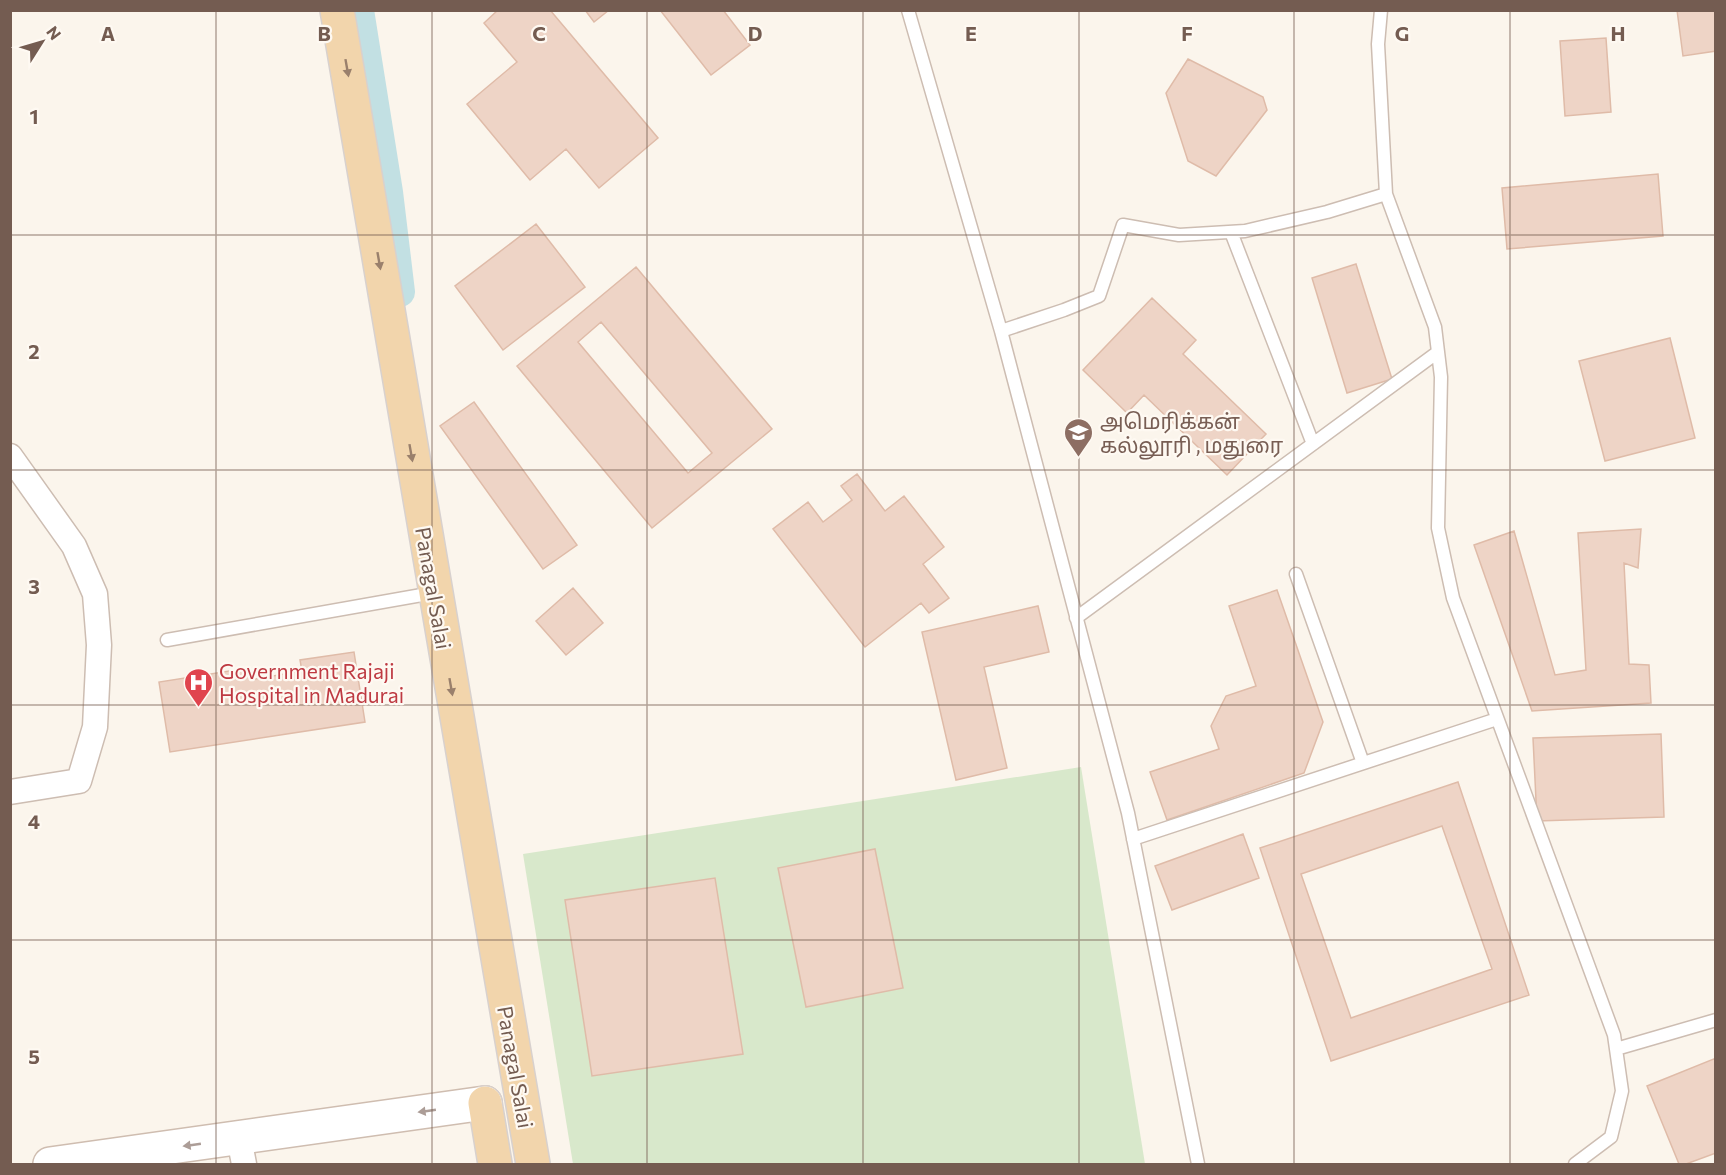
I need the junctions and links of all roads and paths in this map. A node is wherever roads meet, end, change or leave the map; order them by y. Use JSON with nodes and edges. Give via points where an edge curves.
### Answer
{"nodes":[{"id":1,"x":337,"y":10,"type":"edge"},
{"id":2,"x":908,"y":10,"type":"edge"},
{"id":3,"x":1381,"y":10,"type":"edge"},
{"id":4,"x":1386,"y":194,"type":"junction"},
{"id":5,"x":1231,"y":232,"type":"junction"},
{"id":6,"x":1001,"y":331,"type":"junction"},
{"id":7,"x":1438,"y":352,"type":"junction"},
{"id":8,"x":1312,"y":444,"type":"junction"},
{"id":9,"x":10,"y":456,"type":"edge"},
{"id":10,"x":1296,"y":574,"type":"dead end"},
{"id":11,"x":435,"y":593,"type":"junction"},
{"id":12,"x":1076,"y":618,"type":"junction"},
{"id":13,"x":167,"y":640,"type":"dead end"},
{"id":14,"x":1497,"y":719,"type":"junction"},
{"id":15,"x":1363,"y":763,"type":"junction"},
{"id":16,"x":10,"y":792,"type":"edge"},
{"id":17,"x":1132,"y":839,"type":"junction"},
{"id":18,"x":1716,"y":1020,"type":"edge"},
{"id":19,"x":1616,"y":1049,"type":"junction"},
{"id":20,"x":485,"y":1103,"type":"joint"},
{"id":21,"x":242,"y":1151,"type":"edge"},
{"id":22,"x":50,"y":1164,"type":"edge"},
{"id":23,"x":495,"y":1164,"type":"edge"},
{"id":24,"x":533,"y":1164,"type":"edge"},
{"id":25,"x":1198,"y":1164,"type":"edge"},
{"id":26,"x":1575,"y":1164,"type":"edge"}],
"edges":[{"from":1,"to":11,"type":"main road","name":"Panagal Salai","one_way":true},
{"from":2,"to":6,"type":"lane"},
{"from":3,"to":4,"type":"lane","via":[[1378,44]]},
{"from":4,"to":5,"type":"lane","via":[[1328,212]]},
{"from":4,"to":7,"type":"lane","via":[[1435,327]]},
{"from":5,"to":6,"type":"lane","via":[[1179,235],[1123,225],[1099,296]]},
{"from":5,"to":8,"type":"lane"},
{"from":6,"to":12,"type":"lane"},
{"from":7,"to":8,"type":"lane"},
{"from":7,"to":14,"type":"lane","via":[[1438,528],[1453,598]]},
{"from":8,"to":12,"type":"lane"},
{"from":9,"to":16,"type":"street","via":[[74,546],[95,594],[99,645],[95,727],[79,781]]},
{"from":10,"to":15,"type":"lane"},
{"from":11,"to":13,"type":"lane"},
{"from":11,"to":24,"type":"main road","name":"Panagal Salai","one_way":true},
{"from":12,"to":17,"type":"lane"},
{"from":14,"to":15,"type":"lane"},
{"from":14,"to":19,"type":"lane"},
{"from":15,"to":17,"type":"lane"},
{"from":17,"to":25,"type":"lane"},
{"from":18,"to":19,"type":"lane"},
{"from":19,"to":26,"type":"lane","via":[[1622,1091],[1611,1137]]},
{"from":20,"to":21,"type":"street","one_way":true},
{"from":20,"to":23,"type":"main road","name":"Panagal Salai"},
{"from":21,"to":22,"type":"street","one_way":true}]}
